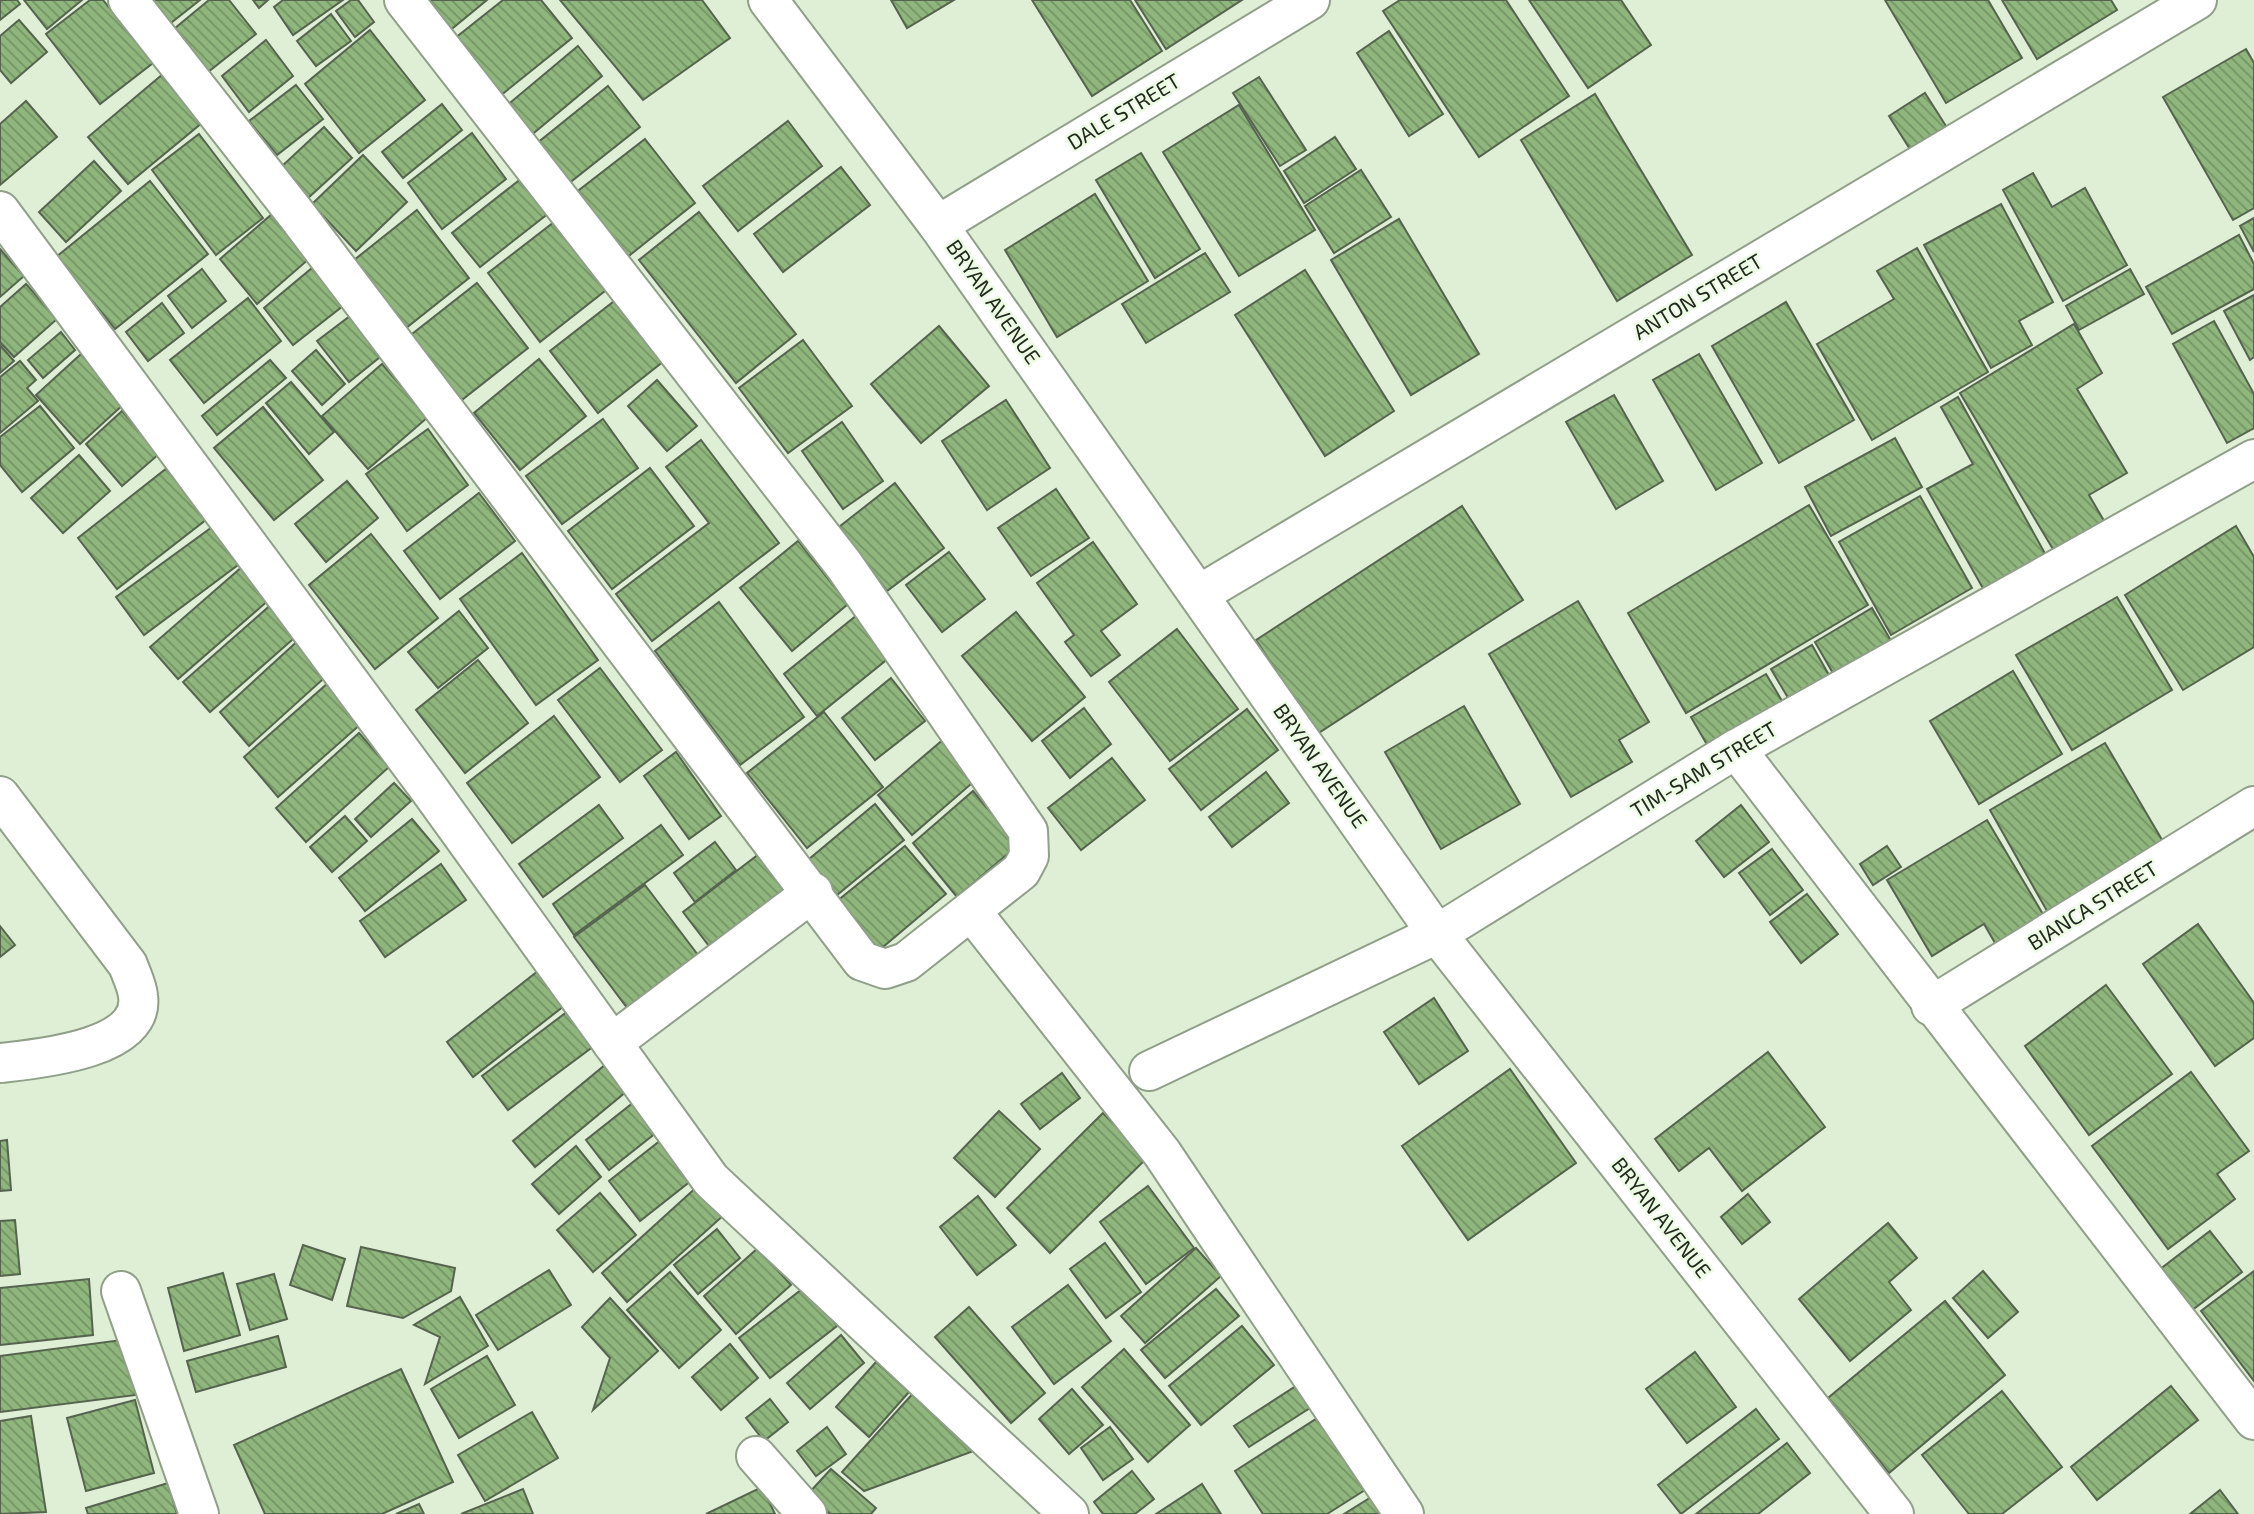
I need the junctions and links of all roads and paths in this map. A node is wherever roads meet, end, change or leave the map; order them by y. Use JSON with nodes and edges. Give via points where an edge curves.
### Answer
{"nodes":[{"id":1,"x":128,"y":0,"type":"edge"},
{"id":2,"x":404,"y":0,"type":"edge"},
{"id":3,"x":768,"y":0,"type":"edge"},
{"id":4,"x":1310,"y":0,"type":"edge"},
{"id":5,"x":2197,"y":0,"type":"edge"},
{"id":6,"x":0,"y":211,"type":"edge"},
{"id":7,"x":938,"y":225,"type":"junction"},
{"id":8,"x":2254,"y":459,"type":"edge"},
{"id":9,"x":1200,"y":594,"type":"junction"},
{"id":10,"x":1736,"y":749,"type":"junction"},
{"id":11,"x":0,"y":796,"type":"edge"},
{"id":12,"x":2254,"y":806,"type":"edge"},
{"id":13,"x":813,"y":892,"type":"junction"},
{"id":14,"x":972,"y":912,"type":"junction"},
{"id":15,"x":1437,"y":934,"type":"junction"},
{"id":16,"x":1931,"y":1006,"type":"junction"},
{"id":17,"x":612,"y":1043,"type":"junction"},
{"id":18,"x":0,"y":1063,"type":"edge"},
{"id":19,"x":1149,"y":1070,"type":"dead end"},
{"id":20,"x":121,"y":1291,"type":"dead end"},
{"id":21,"x":2254,"y":1420,"type":"edge"},
{"id":22,"x":756,"y":1456,"type":"dead end"},
{"id":23,"x":199,"y":1514,"type":"edge"},
{"id":24,"x":807,"y":1514,"type":"edge"},
{"id":25,"x":1069,"y":1514,"type":"edge"},
{"id":26,"x":1404,"y":1514,"type":"edge"},
{"id":27,"x":1894,"y":1514,"type":"edge"}],
"edges":[{"from":1,"to":13,"type":"street"},
{"from":2,"to":14,"type":"street","via":[[844,565],[1028,831],[1029,856],[1021,871]]},
{"from":3,"to":7,"type":"street","name":"BRYAN AVENUE"},
{"from":4,"to":7,"type":"street","name":"DALE STREET"},
{"from":5,"to":9,"type":"street","name":"ANTON STREET"},
{"from":6,"to":17,"type":"street"},
{"from":7,"to":9,"type":"street","name":"BRYAN AVENUE"},
{"from":8,"to":10,"type":"street","name":"TIM-SAM STREET"},
{"from":9,"to":15,"type":"street","name":"BRYAN AVENUE"},
{"from":10,"to":15,"type":"street","name":"TIM-SAM STREET"},
{"from":10,"to":16,"type":"street"},
{"from":11,"to":18,"type":"street","via":[[128,965],[139,998],[130,1025],[103,1042],[62,1056]]},
{"from":12,"to":16,"type":"street","name":"BIANCA STREET"},
{"from":13,"to":14,"type":"street","via":[[863,961],[885,970],[906,962]]},
{"from":13,"to":17,"type":"street"},
{"from":14,"to":26,"type":"street","via":[[1162,1153]]},
{"from":15,"to":19,"type":"street","name":"TIM-SAM STREET"},
{"from":15,"to":27,"type":"street","name":"BRYAN AVENUE"},
{"from":16,"to":21,"type":"street"},
{"from":17,"to":25,"type":"street","via":[[712,1180]]},
{"from":20,"to":23,"type":"street"},
{"from":22,"to":24,"type":"street"}]}
